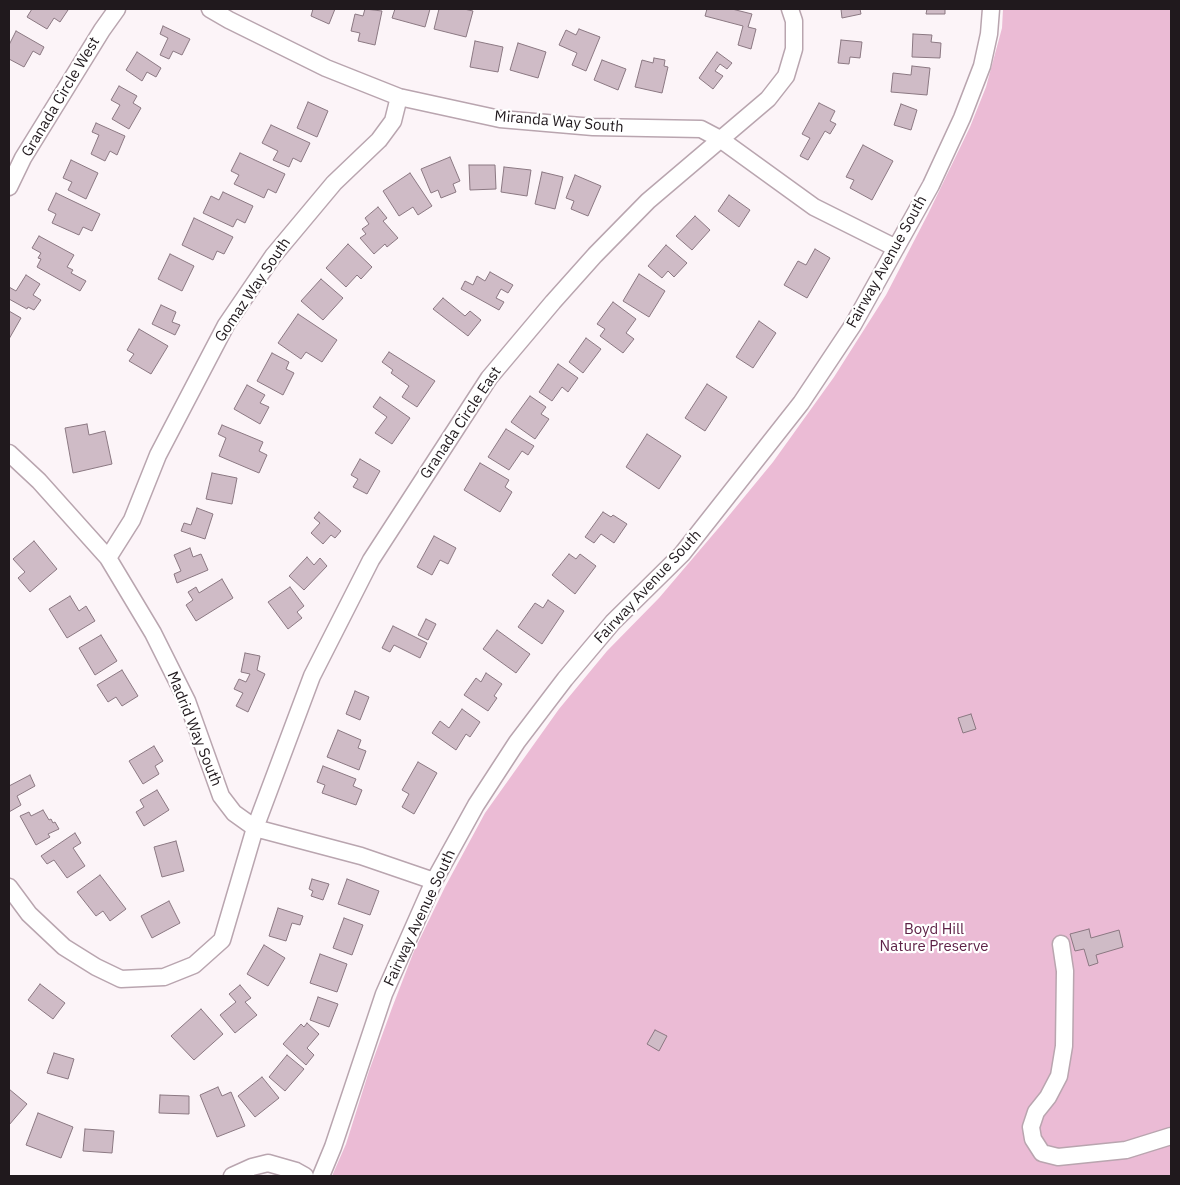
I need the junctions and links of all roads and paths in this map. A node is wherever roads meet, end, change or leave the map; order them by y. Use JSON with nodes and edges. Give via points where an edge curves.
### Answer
{"nodes":[{"id":1,"x":117,"y":9,"type":"edge"},
{"id":2,"x":210,"y":9,"type":"edge"},
{"id":3,"x":790,"y":9,"type":"edge"},
{"id":4,"x":991,"y":9,"type":"edge"},
{"id":5,"x":399,"y":98,"type":"junction"},
{"id":6,"x":720,"y":139,"type":"junction"},
{"id":7,"x":9,"y":187,"type":"edge"},
{"id":8,"x":896,"y":248,"type":"junction"},
{"id":9,"x":9,"y":453,"type":"edge"},
{"id":10,"x":108,"y":558,"type":"junction"},
{"id":11,"x":255,"y":828,"type":"junction"},
{"id":12,"x":434,"y":881,"type":"junction"},
{"id":13,"x":9,"y":887,"type":"edge"},
{"id":14,"x":1061,"y":944,"type":"dead end"},
{"id":15,"x":1171,"y":1136,"type":"edge"},
{"id":16,"x":232,"y":1176,"type":"edge"},
{"id":17,"x":305,"y":1176,"type":"edge"},
{"id":18,"x":321,"y":1176,"type":"edge"}],
"edges":[{"from":1,"to":7,"type":"street","name":"Granada Circle West","via":[[29,149]]},
{"from":2,"to":5,"type":"street","name":"Miranda Way South","via":[[326,68]]},
{"from":3,"to":6,"type":"street","name":"Granada Circle East","via":[[794,21],[794,49],[786,76],[768,99]]},
{"from":4,"to":8,"type":"street","name":"Fairway Avenue South","via":[[982,66],[962,118],[931,185]]},
{"from":5,"to":6,"type":"street","name":"Miranda Way South","via":[[500,119],[593,127],[700,129]]},
{"from":5,"to":10,"type":"street","name":"Gomaz Way South","via":[[393,121],[379,140],[334,183],[279,248],[226,325],[158,455],[132,520]]},
{"from":6,"to":8,"type":"street","name":"Miranda Way South","via":[[814,207]]},
{"from":6,"to":11,"type":"street","name":"Granada Circle East","via":[[648,201],[595,255],[488,378],[371,560],[312,676]]},
{"from":8,"to":12,"type":"street","name":"Fairway Avenue South","via":[[853,325],[801,403],[682,554],[613,622],[565,679],[476,805]]},
{"from":9,"to":10,"type":"street","name":"Madrid Way South","via":[[39,481]]},
{"from":10,"to":11,"type":"street","name":"Madrid Way South","via":[[153,633],[187,702],[221,796],[234,814]]},
{"from":11,"to":12,"type":"street","name":"Madrid Way South","via":[[362,856]]},
{"from":11,"to":13,"type":"street","via":[[222,940],[194,965],[164,976],[121,978],[96,967],[64,947],[30,914]]},
{"from":12,"to":18,"type":"street","name":"Fairway Avenue South","via":[[384,994]]},
{"from":14,"to":15,"type":"street","via":[[1065,971],[1064,1046],[1059,1076],[1036,1112],[1031,1127],[1033,1139],[1042,1153],[1058,1157],[1126,1150]]},
{"from":16,"to":17,"type":"street","via":[[268,1162]]}]}
